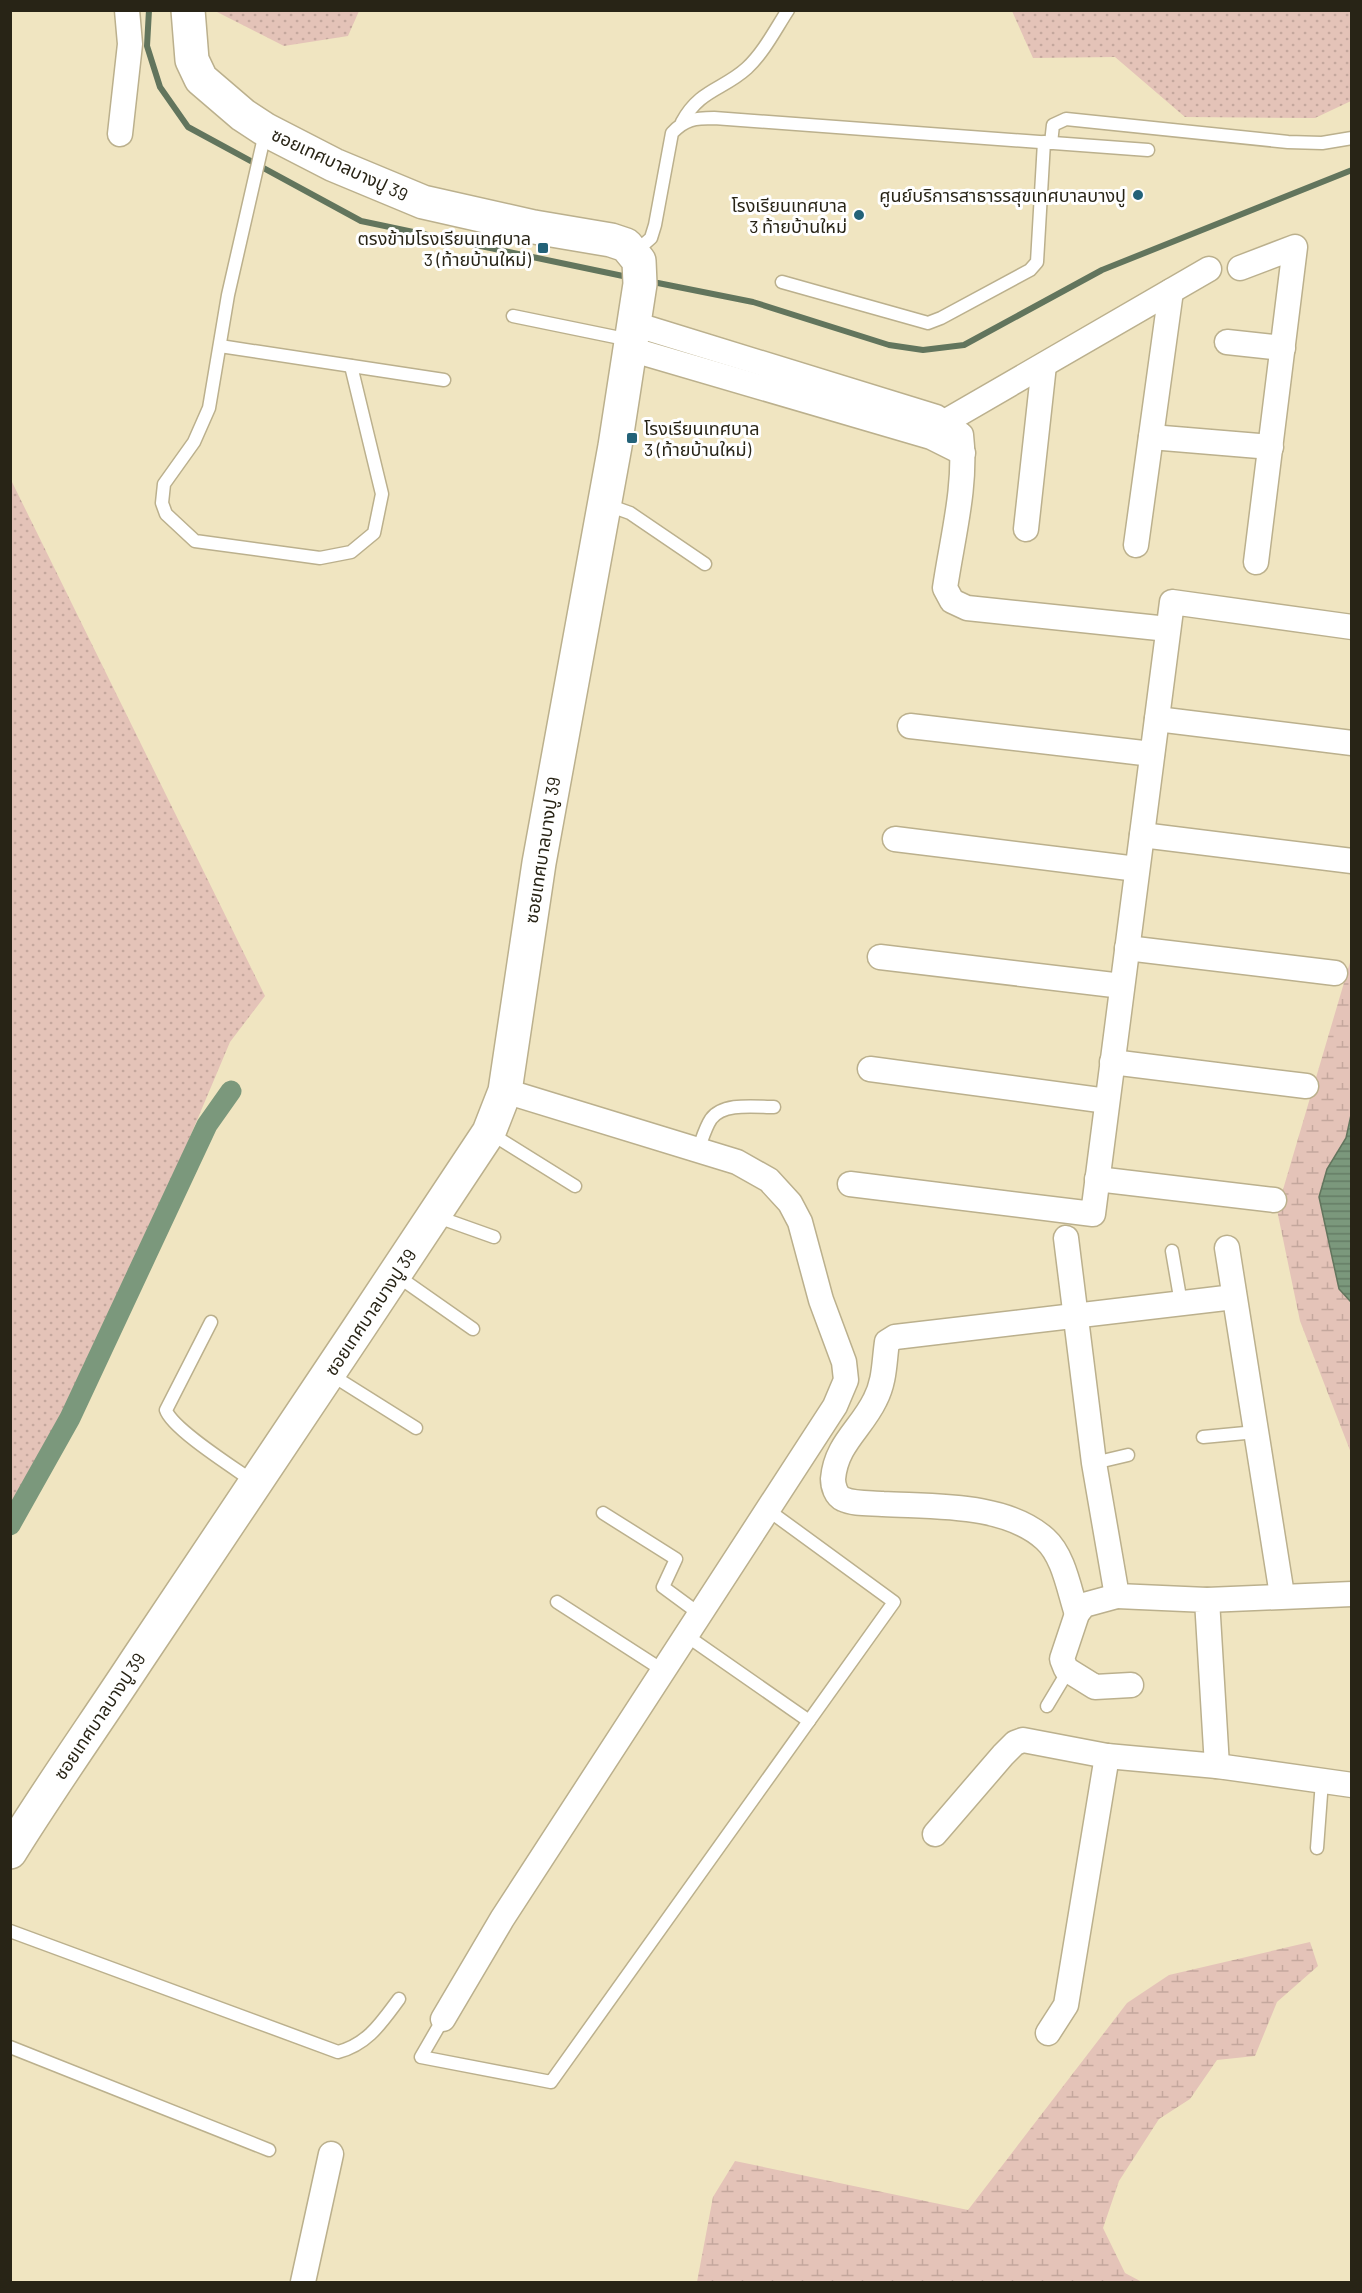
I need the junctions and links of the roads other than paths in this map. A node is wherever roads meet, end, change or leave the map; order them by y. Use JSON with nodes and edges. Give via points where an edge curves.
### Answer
{"nodes":[{"id":1,"x":127,"y":10,"type":"edge"},
{"id":2,"x":188,"y":10,"type":"edge"},
{"id":3,"x":788,"y":10,"type":"edge"},
{"id":4,"x":682,"y":122,"type":"junction"},
{"id":5,"x":120,"y":134,"type":"dead end"},
{"id":6,"x":1352,"y":138,"type":"edge"},
{"id":7,"x":263,"y":141,"type":"junction"},
{"id":8,"x":1048,"y":142,"type":"junction"},
{"id":9,"x":1148,"y":150,"type":"dead end"},
{"id":10,"x":634,"y":252,"type":"junction"},
{"id":11,"x":1240,"y":268,"type":"dead end"},
{"id":12,"x":1209,"y":269,"type":"dead end"},
{"id":13,"x":782,"y":282,"type":"dead end"},
{"id":14,"x":1171,"y":291,"type":"junction"},
{"id":15,"x":513,"y":316,"type":"dead end"},
{"id":16,"x":632,"y":337,"type":"junction"},
{"id":17,"x":1227,"y":342,"type":"dead end"},
{"id":18,"x":219,"y":346,"type":"junction"},
{"id":19,"x":1283,"y":348,"type":"junction"},
{"id":20,"x":1044,"y":365,"type":"junction"},
{"id":21,"x":351,"y":366,"type":"junction"},
{"id":22,"x":444,"y":380,"type":"dead end"},
{"id":23,"x":943,"y":423,"type":"junction"},
{"id":24,"x":1151,"y":437,"type":"junction"},
{"id":25,"x":1271,"y":447,"type":"junction"},
{"id":26,"x":963,"y":453,"type":"junction"},
{"id":27,"x":604,"y":504,"type":"junction"},
{"id":28,"x":1026,"y":530,"type":"dead end"},
{"id":29,"x":1136,"y":545,"type":"dead end"},
{"id":30,"x":1256,"y":562,"type":"dead end"},
{"id":31,"x":705,"y":564,"type":"dead end"},
{"id":32,"x":1352,"y":627,"type":"edge"},
{"id":33,"x":1168,"y":629,"type":"junction"},
{"id":34,"x":1157,"y":719,"type":"junction"},
{"id":35,"x":910,"y":726,"type":"dead end"},
{"id":36,"x":1352,"y":743,"type":"edge"},
{"id":37,"x":1152,"y":754,"type":"junction"},
{"id":38,"x":1142,"y":835,"type":"junction"},
{"id":39,"x":895,"y":839,"type":"dead end"},
{"id":40,"x":1352,"y":861,"type":"edge"},
{"id":41,"x":1137,"y":869,"type":"junction"},
{"id":42,"x":1127,"y":948,"type":"junction"},
{"id":43,"x":880,"y":957,"type":"dead end"},
{"id":44,"x":1335,"y":973,"type":"dead end"},
{"id":45,"x":1122,"y":986,"type":"junction"},
{"id":46,"x":1112,"y":1062,"type":"junction"},
{"id":47,"x":870,"y":1069,"type":"dead end"},
{"id":48,"x":1306,"y":1086,"type":"dead end"},
{"id":49,"x":505,"y":1091,"type":"junction"},
{"id":50,"x":1107,"y":1101,"type":"junction"},
{"id":51,"x":774,"y":1107,"type":"dead end"},
{"id":52,"x":489,"y":1132,"type":"junction"},
{"id":53,"x":698,"y":1150,"type":"junction"},
{"id":54,"x":1097,"y":1179,"type":"junction"},
{"id":55,"x":850,"y":1184,"type":"dead end"},
{"id":56,"x":575,"y":1186,"type":"dead end"},
{"id":57,"x":1274,"y":1200,"type":"dead end"},
{"id":58,"x":434,"y":1216,"type":"junction"},
{"id":59,"x":494,"y":1238,"type":"dead end"},
{"id":60,"x":1066,"y":1238,"type":"dead end"},
{"id":61,"x":1227,"y":1248,"type":"dead end"},
{"id":62,"x":1172,"y":1251,"type":"dead end"},
{"id":63,"x":395,"y":1274,"type":"junction"},
{"id":64,"x":1234,"y":1297,"type":"junction"},
{"id":65,"x":1181,"y":1303,"type":"junction"},
{"id":66,"x":1077,"y":1314,"type":"junction"},
{"id":67,"x":211,"y":1322,"type":"dead end"},
{"id":68,"x":473,"y":1329,"type":"dead end"},
{"id":69,"x":329,"y":1373,"type":"junction"},
{"id":70,"x":416,"y":1428,"type":"dead end"},
{"id":71,"x":1256,"y":1432,"type":"junction"},
{"id":72,"x":1203,"y":1437,"type":"dead end"},
{"id":73,"x":1128,"y":1455,"type":"dead end"},
{"id":74,"x":1094,"y":1463,"type":"junction"},
{"id":75,"x":255,"y":1483,"type":"junction"},
{"id":76,"x":768,"y":1510,"type":"junction"},
{"id":77,"x":603,"y":1513,"type":"dead end"},
{"id":78,"x":1352,"y":1594,"type":"edge"},
{"id":79,"x":1282,"y":1595,"type":"junction"},
{"id":80,"x":1117,"y":1596,"type":"junction"},
{"id":81,"x":1207,"y":1600,"type":"junction"},
{"id":82,"x":557,"y":1602,"type":"dead end"},
{"id":83,"x":1077,"y":1614,"type":"junction"},
{"id":84,"x":701,"y":1615,"type":"junction"},
{"id":85,"x":687,"y":1636,"type":"junction"},
{"id":86,"x":664,"y":1671,"type":"junction"},
{"id":87,"x":1068,"y":1671,"type":"junction"},
{"id":88,"x":1131,"y":1684,"type":"dead end"},
{"id":89,"x":1047,"y":1706,"type":"dead end"},
{"id":90,"x":809,"y":1721,"type":"junction"},
{"id":91,"x":1107,"y":1756,"type":"junction"},
{"id":92,"x":1217,"y":1766,"type":"junction"},
{"id":93,"x":1322,"y":1781,"type":"junction"},
{"id":94,"x":1352,"y":1785,"type":"edge"},
{"id":95,"x":935,"y":1834,"type":"dead end"},
{"id":96,"x":1317,"y":1848,"type":"dead end"},
{"id":97,"x":10,"y":1852,"type":"edge"},
{"id":98,"x":10,"y":1932,"type":"edge"},
{"id":99,"x":399,"y":1999,"type":"dead end"},
{"id":100,"x":443,"y":2019,"type":"joint"},
{"id":101,"x":1048,"y":2033,"type":"dead end"},
{"id":102,"x":10,"y":2047,"type":"edge"},
{"id":103,"x":269,"y":2150,"type":"dead end"},
{"id":104,"x":332,"y":2154,"type":"dead end"},
{"id":105,"x":303,"y":2283,"type":"edge"}],
"edges":[{"from":1,"to":5,"type":"street","via":[[130,44]]},
{"from":2,"to":7,"type":"street","name":"ซอยเทศบาลบางปู 39","via":[[192,60],[201,79],[243,115]]},
{"from":3,"to":4,"type":"lane","via":[[755,60],[702,97]]},
{"from":4,"to":8,"type":"lane","via":[[714,118]]},
{"from":4,"to":10,"type":"lane","via":[[672,133],[651,238]]},
{"from":6,"to":8,"type":"lane","via":[[1322,143],[1288,142],[1066,119],[1053,125]]},
{"from":7,"to":10,"type":"street","name":"ซอยเทศบาลบางปู 39","via":[[423,202],[611,240]]},
{"from":7,"to":18,"type":"lane"},
{"from":8,"to":9,"type":"lane"},
{"from":8,"to":13,"type":"lane","via":[[1037,262],[1000,286],[928,322]]},
{"from":10,"to":16,"type":"street","name":"ซอยเทศบาลบางปู 39","via":[[640,272]]},
{"from":11,"to":19,"type":"street","via":[[1295,247]]},
{"from":12,"to":14,"type":"street"},
{"from":14,"to":20,"type":"street"},
{"from":14,"to":24,"type":"street"},
{"from":15,"to":16,"type":"lane"},
{"from":16,"to":23,"type":"street","via":[[936,417]]},
{"from":16,"to":26,"type":"street","via":[[931,437]]},
{"from":16,"to":27,"type":"street","name":"ซอยเทศบาลบางปู 39"},
{"from":17,"to":19,"type":"street"},
{"from":18,"to":21,"type":"lane"},
{"from":18,"to":21,"type":"lane","via":[[203,427],[168,477],[161,494],[166,514],[195,541],[320,558],[351,552],[375,533],[382,494]]},
{"from":19,"to":25,"type":"street"},
{"from":20,"to":23,"type":"street"},
{"from":20,"to":28,"type":"street"},
{"from":21,"to":22,"type":"lane"},
{"from":23,"to":26,"type":"street","via":[[961,435]]},
{"from":24,"to":25,"type":"street"},
{"from":24,"to":29,"type":"street"},
{"from":25,"to":30,"type":"street"},
{"from":26,"to":33,"type":"street","via":[[945,588],[952,601],[967,608]]},
{"from":27,"to":31,"type":"lane","via":[[630,513]]},
{"from":27,"to":49,"type":"street","name":"ซอยเทศบาลบางปู 39","via":[[539,863]]},
{"from":32,"to":33,"type":"street","via":[[1172,602]]},
{"from":33,"to":34,"type":"street"},
{"from":34,"to":36,"type":"street"},
{"from":34,"to":37,"type":"street"},
{"from":35,"to":37,"type":"street"},
{"from":37,"to":38,"type":"street"},
{"from":38,"to":40,"type":"street"},
{"from":38,"to":41,"type":"street"},
{"from":39,"to":41,"type":"street"},
{"from":41,"to":42,"type":"street"},
{"from":42,"to":44,"type":"street"},
{"from":42,"to":45,"type":"street"},
{"from":43,"to":45,"type":"street"},
{"from":45,"to":46,"type":"street"},
{"from":46,"to":48,"type":"street"},
{"from":46,"to":50,"type":"street"},
{"from":47,"to":50,"type":"street"},
{"from":49,"to":52,"type":"street","name":"ซอยเทศบาลบางปู 39"},
{"from":49,"to":53,"type":"street"},
{"from":50,"to":54,"type":"street"},
{"from":51,"to":53,"type":"lane","via":[[729,1108],[719,1113],[711,1119]]},
{"from":52,"to":56,"type":"lane"},
{"from":52,"to":58,"type":"street","name":"ซอยเทศบาลบางปู 39"},
{"from":53,"to":76,"type":"street","via":[[737,1162],[769,1180],[789,1203],[807,1243],[821,1300],[844,1362],[846,1380],[842,1394]]},
{"from":54,"to":55,"type":"street","via":[[1093,1214]]},
{"from":54,"to":57,"type":"street"},
{"from":58,"to":59,"type":"lane"},
{"from":58,"to":63,"type":"street","name":"ซอยเทศบาลบางปู 39"},
{"from":60,"to":66,"type":"street"},
{"from":61,"to":64,"type":"street"},
{"from":62,"to":65,"type":"lane"},
{"from":63,"to":68,"type":"lane"},
{"from":63,"to":69,"type":"street","name":"ซอยเทศบาลบางปู 39"},
{"from":64,"to":65,"type":"street"},
{"from":64,"to":71,"type":"street"},
{"from":65,"to":66,"type":"street"},
{"from":66,"to":74,"type":"street"},
{"from":66,"to":83,"type":"street","via":[[890,1339],[884,1378],[875,1401],[848,1437],[833,1481],[844,1500],[981,1510],[1044,1538],[1056,1551]]},
{"from":67,"to":75,"type":"lane","via":[[166,1410],[195,1440]]},
{"from":69,"to":70,"type":"lane"},
{"from":69,"to":75,"type":"street","name":"ซอยเทศบาลบางปู 39"},
{"from":71,"to":72,"type":"lane"},
{"from":71,"to":79,"type":"street"},
{"from":73,"to":74,"type":"lane"},
{"from":74,"to":80,"type":"street"},
{"from":75,"to":97,"type":"street","name":"ซอยเทศบาลบางปู 39","via":[[56,1777]]},
{"from":76,"to":84,"type":"street"},
{"from":76,"to":90,"type":"lane","via":[[894,1602]]},
{"from":77,"to":84,"type":"lane","via":[[676,1559],[663,1587]]},
{"from":78,"to":79,"type":"street"},
{"from":79,"to":81,"type":"street"},
{"from":80,"to":81,"type":"street"},
{"from":80,"to":83,"type":"street","via":[[1083,1605]]},
{"from":81,"to":92,"type":"street"},
{"from":82,"to":86,"type":"lane"},
{"from":83,"to":87,"type":"street","via":[[1062,1659]]},
{"from":84,"to":85,"type":"street"},
{"from":85,"to":86,"type":"street"},
{"from":85,"to":90,"type":"lane"},
{"from":86,"to":100,"type":"street","via":[[502,1919]]},
{"from":87,"to":88,"type":"street","via":[[1095,1687]]},
{"from":87,"to":89,"type":"lane"},
{"from":90,"to":100,"type":"lane","via":[[551,2082],[421,2057]]},
{"from":91,"to":92,"type":"street"},
{"from":91,"to":95,"type":"street","via":[[1021,1740],[1003,1755]]},
{"from":91,"to":101,"type":"street","via":[[1066,2006]]},
{"from":92,"to":93,"type":"street"},
{"from":93,"to":94,"type":"street"},
{"from":93,"to":96,"type":"lane"},
{"from":98,"to":99,"type":"lane","via":[[338,2052],[355,2048],[369,2038]]},
{"from":102,"to":103,"type":"lane"},
{"from":104,"to":105,"type":"street"}]}
